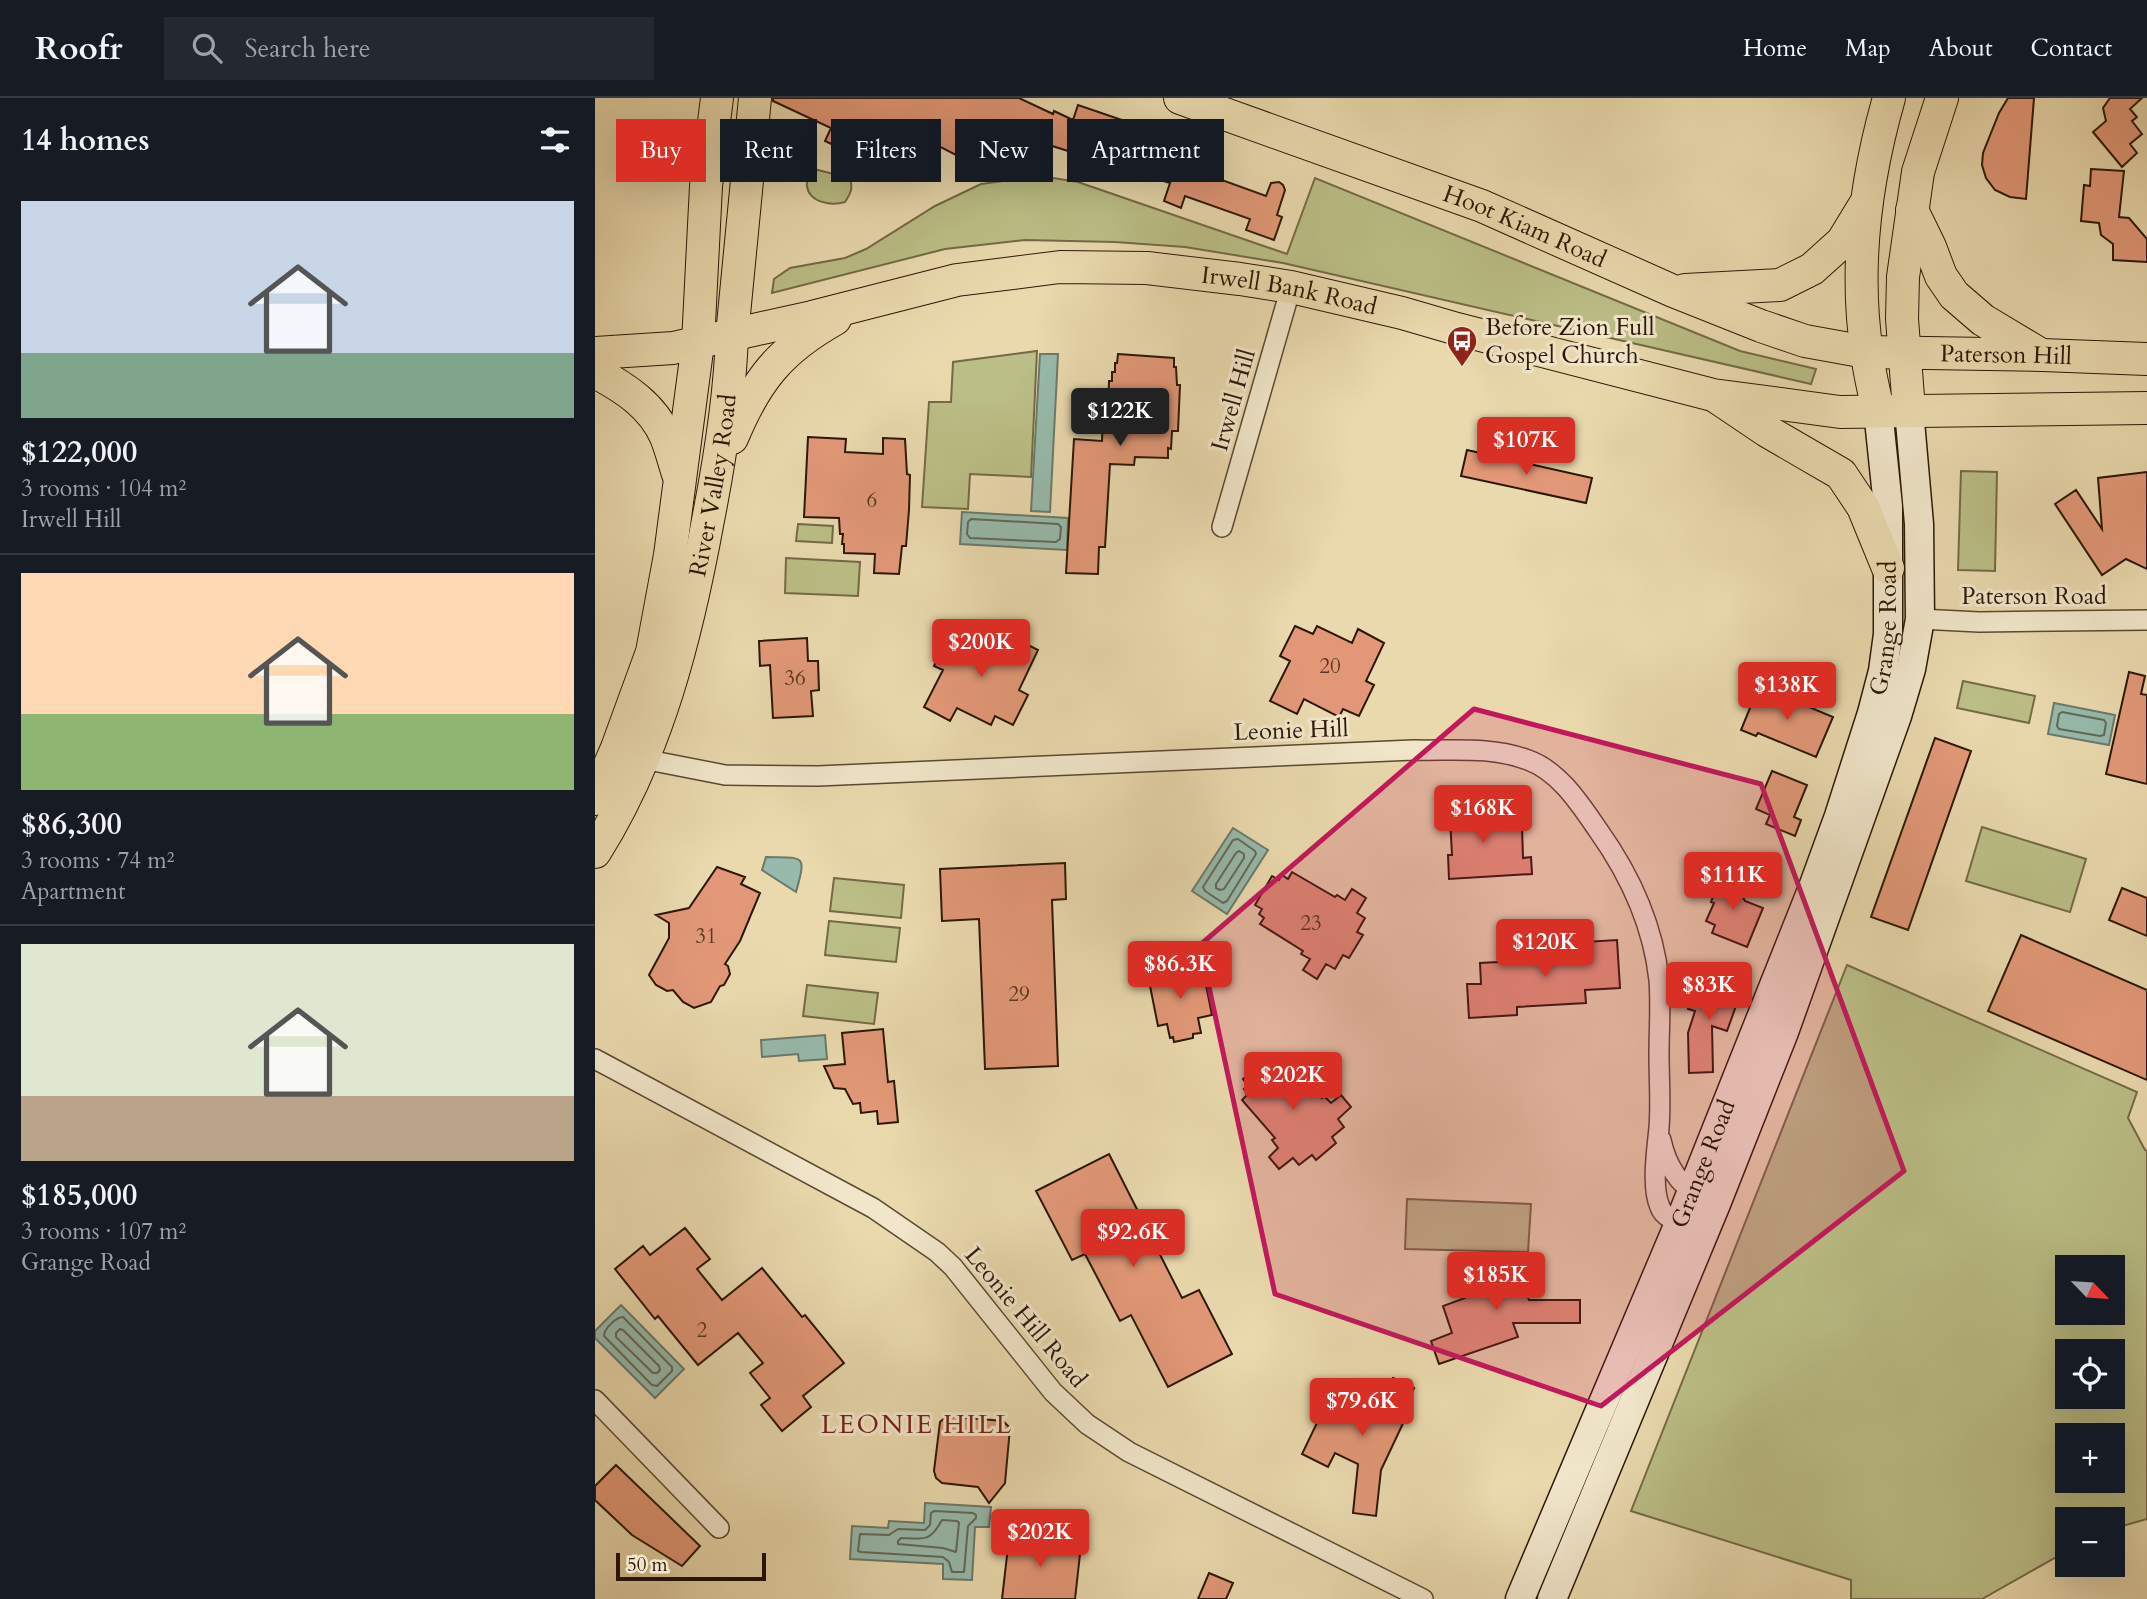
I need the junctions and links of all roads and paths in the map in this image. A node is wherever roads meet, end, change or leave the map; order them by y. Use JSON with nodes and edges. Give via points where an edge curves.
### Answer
{"nodes":[{"id":1,"x":716,"y":98,"type":"edge"},
{"id":2,"x":755,"y":98,"type":"edge"},
{"id":3,"x":1180,"y":98,"type":"edge"},
{"id":4,"x":1889,"y":98,"type":"edge"},
{"id":5,"x":1941,"y":98,"type":"edge"},
{"id":6,"x":1867,"y":201,"type":"junction"},
{"id":7,"x":1912,"y":210,"type":"junction"},
{"id":8,"x":1290,"y":287,"type":"junction"},
{"id":9,"x":1673,"y":291,"type":"junction"},
{"id":10,"x":862,"y":304,"type":"junction"},
{"id":11,"x":732,"y":335,"type":"junction"},
{"id":12,"x":698,"y":343,"type":"junction"},
{"id":13,"x":1867,"y":352,"type":"junction"},
{"id":14,"x":595,"y":353,"type":"edge"},
{"id":15,"x":1905,"y":353,"type":"junction"},
{"id":16,"x":2042,"y":355,"type":"junction"},
{"id":17,"x":2147,"y":359,"type":"edge"},
{"id":18,"x":595,"y":372,"type":"edge"},
{"id":19,"x":1713,"y":395,"type":"junction"},
{"id":20,"x":2147,"y":408,"type":"edge"},
{"id":21,"x":1878,"y":410,"type":"junction"},
{"id":22,"x":1909,"y":410,"type":"junction"},
{"id":23,"x":717,"y":472,"type":"junction"},
{"id":24,"x":680,"y":482,"type":"junction"},
{"id":25,"x":1222,"y":527,"type":"dead end"},
{"id":26,"x":1888,"y":568,"type":"junction"},
{"id":27,"x":1920,"y":619,"type":"junction"},
{"id":28,"x":2147,"y":620,"type":"edge"},
{"id":29,"x":630,"y":753,"type":"junction"},
{"id":30,"x":595,"y":799,"type":"edge"},
{"id":31,"x":595,"y":852,"type":"edge"},
{"id":32,"x":595,"y":1059,"type":"edge"},
{"id":33,"x":1659,"y":1128,"type":"junction"},
{"id":34,"x":1691,"y":1192,"type":"junction"},
{"id":35,"x":1716,"y":1204,"type":"junction"},
{"id":36,"x":1692,"y":1227,"type":"junction"},
{"id":37,"x":595,"y":1400,"type":"edge"},
{"id":38,"x":719,"y":1528,"type":"dead end"},
{"id":39,"x":1423,"y":1599,"type":"edge"},
{"id":40,"x":1520,"y":1599,"type":"edge"},
{"id":41,"x":1552,"y":1599,"type":"edge"}],
"edges":[{"from":1,"to":12,"type":"main road","name":"River Valley Road","via":[[706,186]]},
{"from":2,"to":11,"type":"main road","name":"River Valley Road"},
{"from":3,"to":9,"type":"main road","name":"Hoot Kiam Road","via":[[1482,206]]},
{"from":4,"to":6,"type":"main road","name":"Grange Road"},
{"from":5,"to":7,"type":"main road","name":"Grange Road","via":[[1918,172]]},
{"from":6,"to":9,"type":"main road","via":[[1842,242],[1812,269],[1780,285]]},
{"from":6,"to":13,"type":"main road","name":"Grange Road","via":[[1862,255]]},
{"from":7,"to":15,"type":"main road","name":"Grange Road","via":[[1903,276]]},
{"from":7,"to":16,"type":"main road","via":[[1954,295],[1983,320]]},
{"from":8,"to":10,"type":"main road","name":"Irwell Bank Road","via":[[1146,268],[1060,267],[957,280]]},
{"from":8,"to":19,"type":"main road","name":"Irwell Bank Road"},
{"from":8,"to":25,"type":"street","name":"Irwell Hill"},
{"from":9,"to":13,"type":"main road","name":"Hoot Kiam Road","via":[[1805,341]]},
{"from":10,"to":11,"type":"main road","name":"Irwell Bank Road"},
{"from":10,"to":23,"type":"main road","via":[[814,331],[776,363],[744,410]]},
{"from":11,"to":12,"type":"main road","name":"Irwell Bank Road"},
{"from":11,"to":23,"type":"main road","name":"River Valley Road"},
{"from":12,"to":14,"type":"main road","name":"Irwell Bank Road"},
{"from":12,"to":24,"type":"main road","name":"River Valley Road"},
{"from":13,"to":15,"type":"main road","name":"Paterson Hill"},
{"from":13,"to":21,"type":"main road","name":"Grange Road"},
{"from":15,"to":16,"type":"main road","name":"Paterson Hill"},
{"from":15,"to":22,"type":"main road","name":"Grange Road"},
{"from":16,"to":17,"type":"main road","name":"Paterson Hill"},
{"from":18,"to":24,"type":"main road","via":[[649,410],[666,436]]},
{"from":19,"to":21,"type":"main road","name":"Irwell Bank Road","via":[[1840,412]]},
{"from":19,"to":26,"type":"main road","via":[[1842,474],[1863,507]]},
{"from":20,"to":22,"type":"main road"},
{"from":21,"to":22,"type":"main road"},
{"from":21,"to":26,"type":"main road","name":"Grange Road","via":[[1888,506]]},
{"from":22,"to":27,"type":"main road","name":"Grange Road","via":[[1919,524]]},
{"from":23,"to":29,"type":"main road","name":"River Valley Road","via":[[668,692]]},
{"from":24,"to":29,"type":"main road","name":"River Valley Road"},
{"from":26,"to":34,"type":"main road","name":"Grange Road","via":[[1888,634],[1882,671],[1839,816]]},
{"from":27,"to":28,"type":"street","name":"Paterson Road"},
{"from":27,"to":35,"type":"main road","name":"Grange Road","via":[[1911,669],[1875,780]]},
{"from":29,"to":30,"type":"main road","name":"River Valley Road"},
{"from":29,"to":31,"type":"main road","name":"River Valley Road","via":[[621,809]]},
{"from":29,"to":33,"type":"street","name":"Leonie Hill","via":[[747,776],[1461,749],[1502,752],[1531,761],[1576,798],[1612,850],[1636,893],[1650,933],[1659,981]]},
{"from":32,"to":39,"type":"street","name":"Leonie Hill Road","via":[[873,1208],[937,1252],[1053,1392],[1087,1424],[1129,1452]]},
{"from":33,"to":34,"type":"street","name":"Leonie Hill","via":[[1664,1155],[1677,1179]]},
{"from":33,"to":36,"type":"street","name":"Leonie Hill","via":[[1655,1157],[1660,1207],[1668,1217]]},
{"from":34,"to":35,"type":"street","name":"Leonie Hill"},
{"from":34,"to":36,"type":"main road","name":"Grange Road"},
{"from":35,"to":36,"type":"main road","name":"Grange Road"},
{"from":36,"to":40,"type":"main road","name":"Grange Road"},
{"from":36,"to":41,"type":"main road","name":"Grange Road"},
{"from":37,"to":38,"type":"street"}]}
